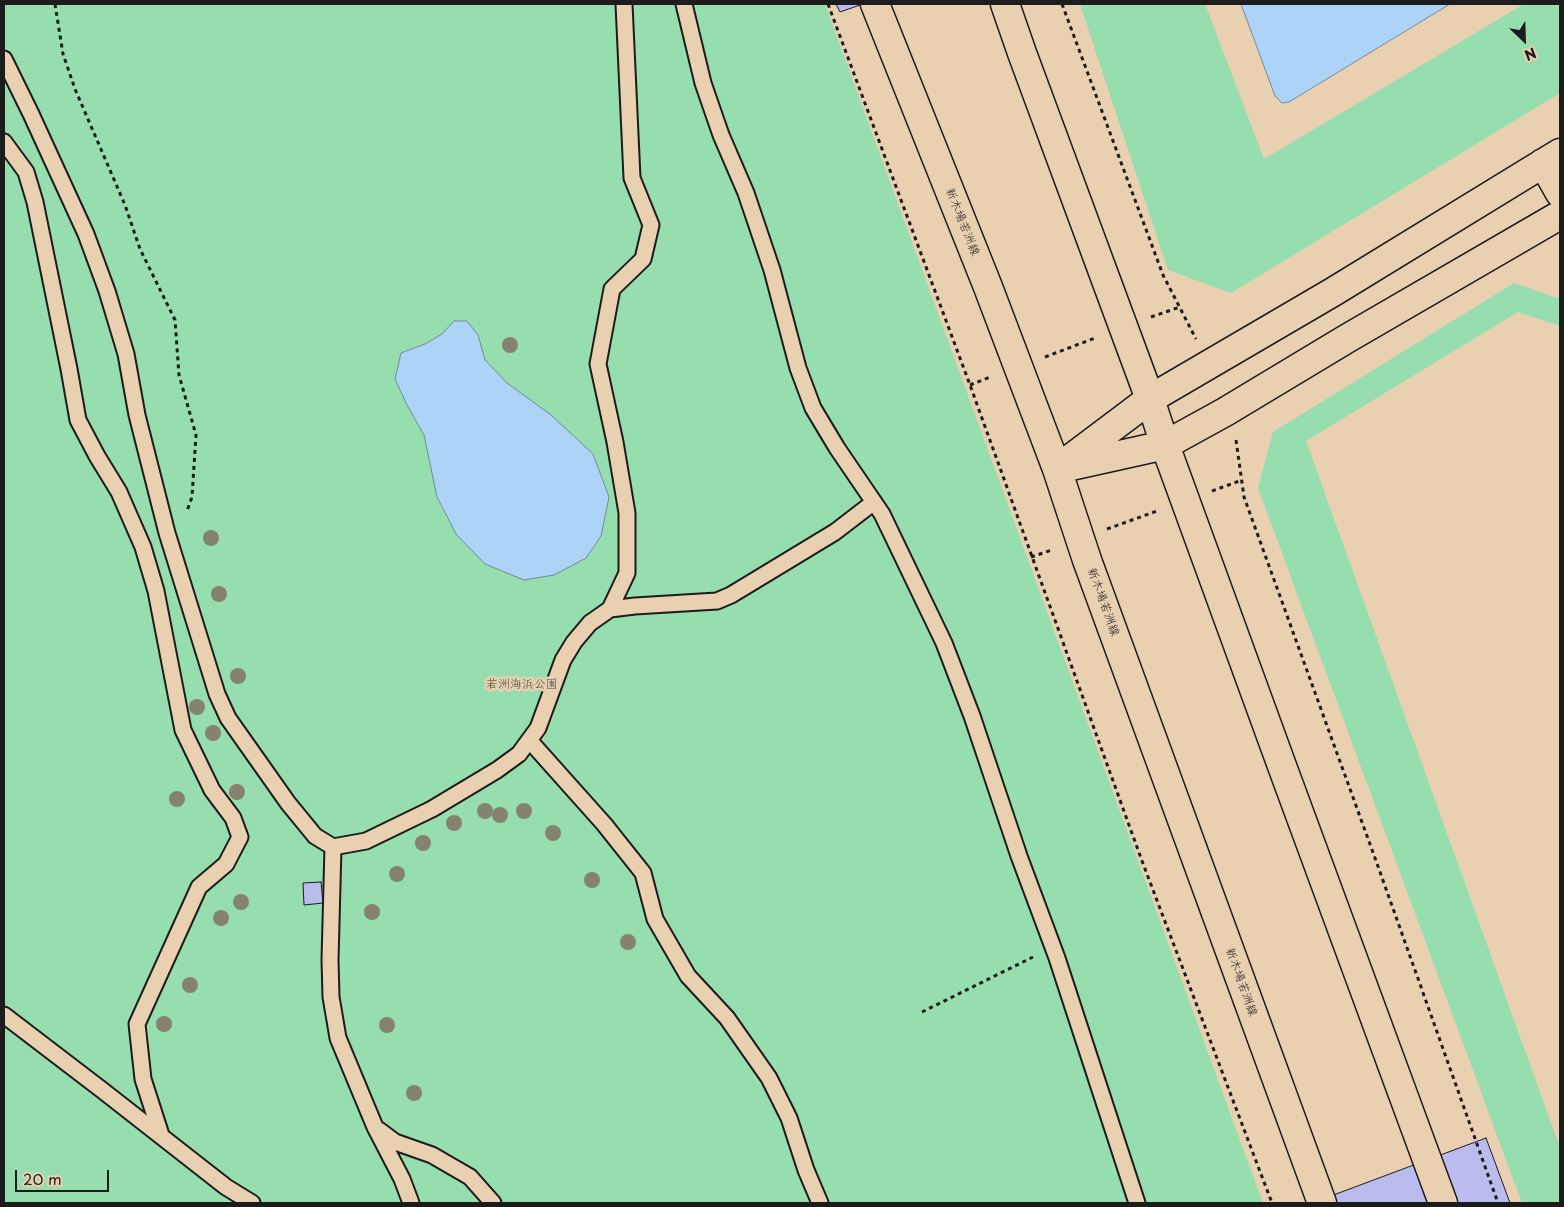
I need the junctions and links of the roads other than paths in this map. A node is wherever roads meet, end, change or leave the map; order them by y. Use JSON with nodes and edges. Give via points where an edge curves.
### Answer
{"nodes":[{"id":1,"x":624,"y":4,"type":"edge"},
{"id":2,"x":684,"y":4,"type":"edge"},
{"id":3,"x":874,"y":4,"type":"edge"},
{"id":4,"x":1005,"y":4,"type":"edge"},
{"id":5,"x":4,"y":59,"type":"edge"},
{"id":6,"x":4,"y":142,"type":"edge"},
{"id":7,"x":1551,"y":158,"type":"edge"},
{"id":8,"x":1560,"y":193,"type":"edge"},
{"id":9,"x":1560,"y":215,"type":"edge"},
{"id":10,"x":1150,"y":399,"type":"junction"},
{"id":11,"x":1165,"y":445,"type":"junction"},
{"id":12,"x":1057,"y":469,"type":"junction"},
{"id":13,"x":874,"y":502,"type":"junction"},
{"id":14,"x":610,"y":609,"type":"junction"},
{"id":15,"x":529,"y":740,"type":"junction"},
{"id":16,"x":333,"y":847,"type":"junction"},
{"id":17,"x":4,"y":1015,"type":"edge"},
{"id":18,"x":375,"y":1127,"type":"junction"},
{"id":19,"x":161,"y":1135,"type":"junction"},
{"id":20,"x":252,"y":1203,"type":"edge"},
{"id":21,"x":411,"y":1203,"type":"edge"},
{"id":22,"x":493,"y":1203,"type":"edge"},
{"id":23,"x":820,"y":1203,"type":"edge"},
{"id":24,"x":1137,"y":1203,"type":"edge"},
{"id":25,"x":1322,"y":1203,"type":"edge"},
{"id":26,"x":1443,"y":1203,"type":"edge"}],
"edges":[{"from":1,"to":14,"type":"lane","via":[[632,178],[651,225],[643,259],[612,289],[598,364],[627,513],[627,573]]},
{"from":2,"to":13,"type":"lane","via":[[703,83],[746,193],[813,408]]},
{"from":3,"to":12,"type":"street","name":"新木場若洲線"},
{"from":4,"to":10,"type":"street"},
{"from":5,"to":16,"type":"lane","via":[[86,234],[107,292],[126,354],[137,415],[167,533],[217,694],[228,718],[288,803],[315,836]]},
{"from":6,"to":19,"type":"lane","via":[[26,172],[35,202],[78,420],[119,492],[143,547],[156,592],[183,730],[212,790],[234,818],[240,837],[226,864],[199,887],[137,1024],[143,1079]]},
{"from":7,"to":8,"type":"street"},
{"from":7,"to":10,"type":"street","via":[[1333,292]]},
{"from":9,"to":11,"type":"street"},
{"from":10,"to":11,"type":"street"},
{"from":10,"to":12,"type":"street"},
{"from":11,"to":12,"type":"street"},
{"from":11,"to":26,"type":"street"},
{"from":12,"to":25,"type":"street","name":"新木場若洲線"},
{"from":13,"to":14,"type":"lane","via":[[835,532],[717,601]]},
{"from":13,"to":24,"type":"lane","via":[[944,643],[972,716],[1053,947]]},
{"from":14,"to":15,"type":"lane","via":[[590,623],[562,660],[538,728]]},
{"from":15,"to":16,"type":"lane","via":[[519,754],[497,770],[432,809],[366,841]]},
{"from":15,"to":23,"type":"lane","via":[[604,824],[642,874],[655,918],[688,976],[727,1018],[769,1078],[789,1118]]},
{"from":16,"to":18,"type":"lane","via":[[331,997],[338,1038]]},
{"from":17,"to":19,"type":"lane"},
{"from":18,"to":21,"type":"lane"},
{"from":18,"to":22,"type":"lane","via":[[395,1142],[432,1155],[470,1177]]},
{"from":19,"to":20,"type":"lane"}]}
